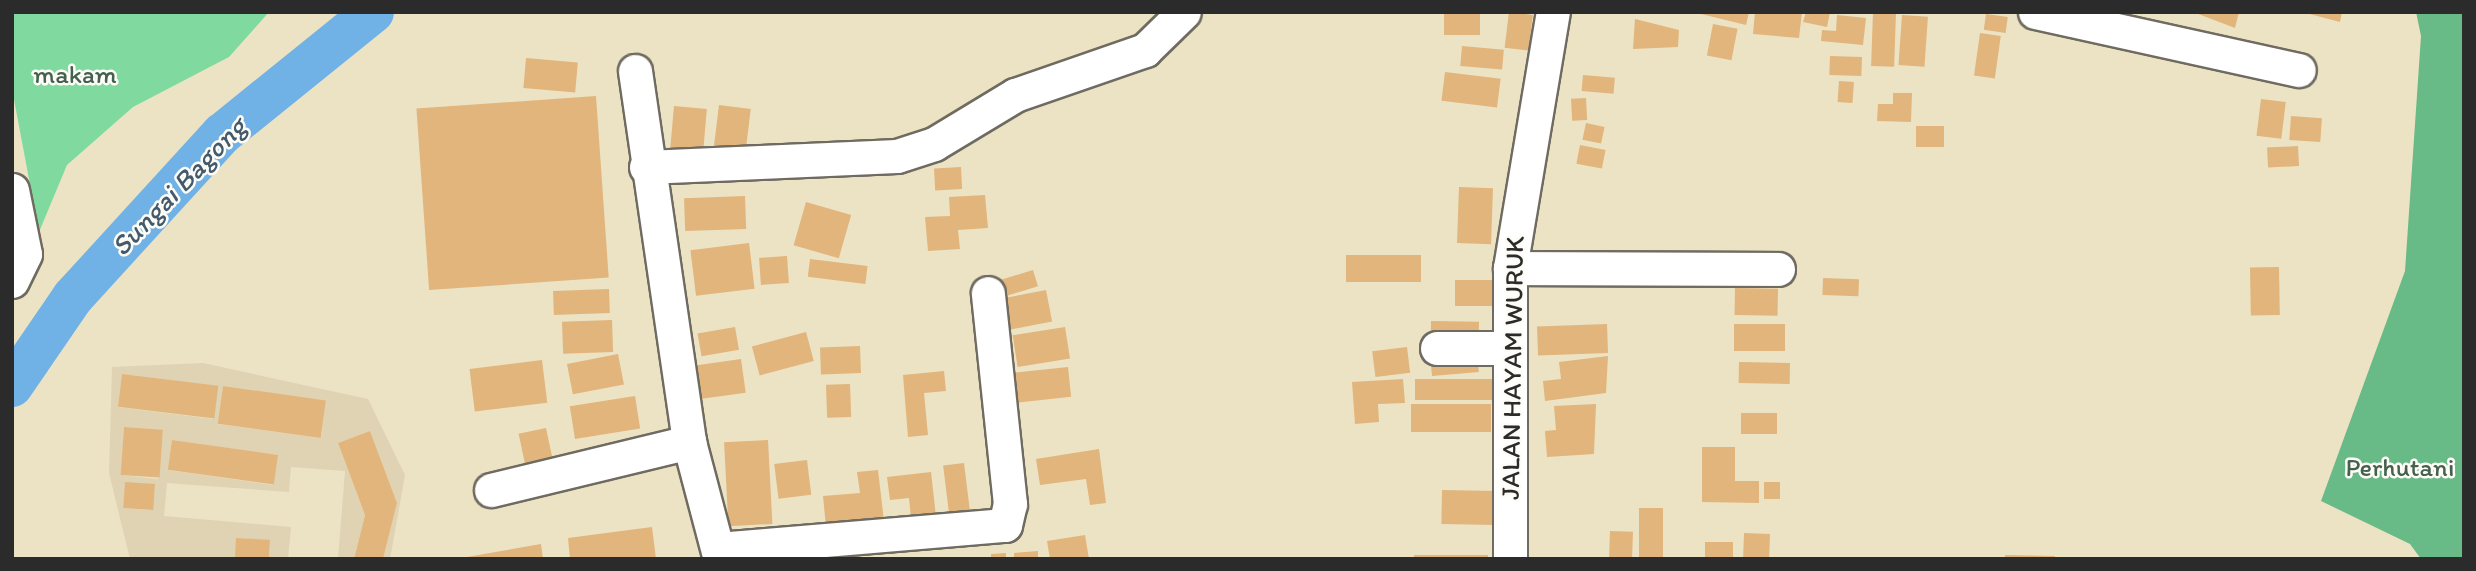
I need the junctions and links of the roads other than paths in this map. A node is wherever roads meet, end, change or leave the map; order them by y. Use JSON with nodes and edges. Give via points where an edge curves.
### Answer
{"nodes":[{"id":1,"x":1184,"y":12,"type":"edge"},
{"id":2,"x":1553,"y":12,"type":"edge"},
{"id":3,"x":2035,"y":12,"type":"edge"},
{"id":4,"x":2299,"y":69,"type":"dead end"},
{"id":5,"x":635,"y":71,"type":"dead end"},
{"id":6,"x":646,"y":167,"type":"junction"},
{"id":7,"x":12,"y":190,"type":"edge"},
{"id":8,"x":1510,"y":268,"type":"junction"},
{"id":9,"x":1777,"y":269,"type":"dead end"},
{"id":10,"x":12,"y":281,"type":"edge"},
{"id":11,"x":988,"y":293,"type":"dead end"},
{"id":12,"x":1437,"y":348,"type":"dead end"},
{"id":13,"x":1508,"y":348,"type":"junction"},
{"id":14,"x":689,"y":442,"type":"junction"},
{"id":15,"x":491,"y":491,"type":"dead end"},
{"id":16,"x":719,"y":554,"type":"edge"},
{"id":17,"x":1510,"y":559,"type":"edge"}],
"edges":[{"from":1,"to":6,"type":"street","via":[[1145,50],[1016,95],[934,144],[897,156]]},
{"from":2,"to":8,"type":"street","name":"JALAN HAYAM WURUK"},
{"from":3,"to":4,"type":"street"},
{"from":5,"to":6,"type":"street"},
{"from":6,"to":14,"type":"street"},
{"from":7,"to":10,"type":"street","via":[[25,254]]},
{"from":8,"to":9,"type":"street"},
{"from":8,"to":13,"type":"street","name":"JALAN HAYAM WURUK"},
{"from":11,"to":16,"type":"street","via":[[1010,504],[1005,524]]},
{"from":12,"to":13,"type":"street"},
{"from":13,"to":17,"type":"street","name":"JALAN HAYAM WURUK"},
{"from":14,"to":15,"type":"street"},
{"from":14,"to":16,"type":"street"}]}
